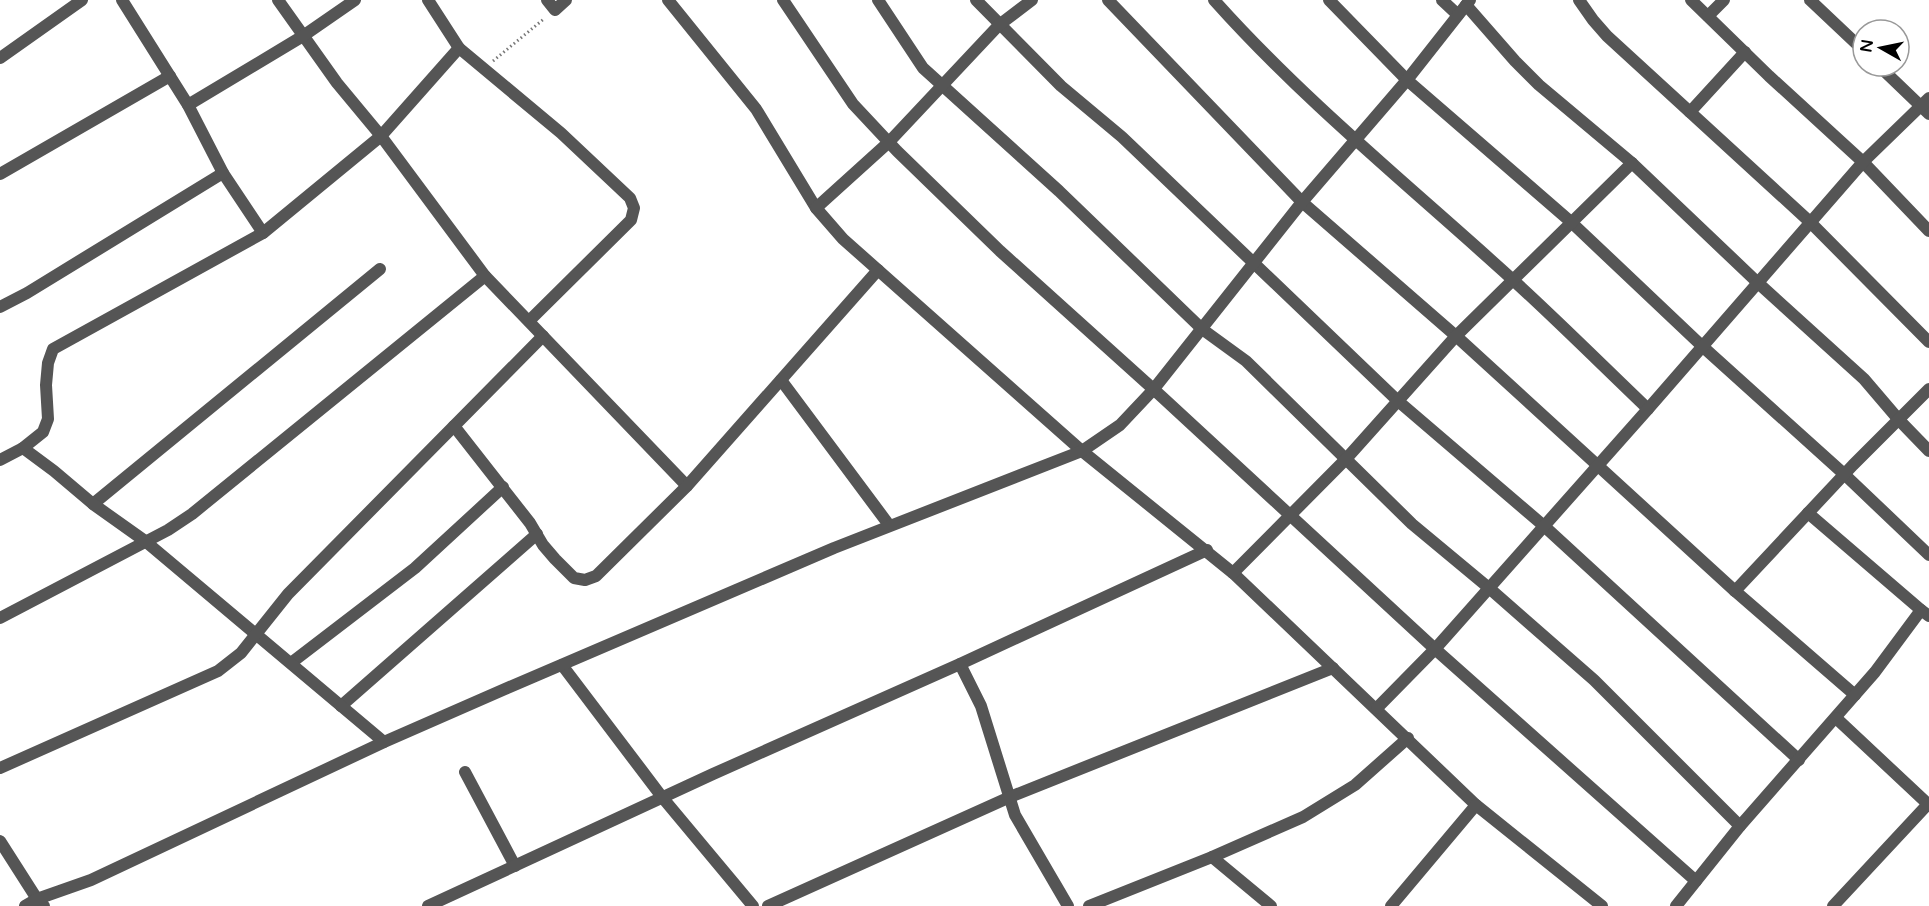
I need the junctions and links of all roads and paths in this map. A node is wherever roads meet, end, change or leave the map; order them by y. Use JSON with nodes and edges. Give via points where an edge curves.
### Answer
{"nodes":[{"id":1,"x":82,"y":0,"type":"edge"},
{"id":2,"x":122,"y":0,"type":"edge"},
{"id":3,"x":278,"y":0,"type":"edge"},
{"id":4,"x":355,"y":0,"type":"edge"},
{"id":5,"x":428,"y":0,"type":"edge"},
{"id":6,"x":566,"y":0,"type":"edge"},
{"id":7,"x":668,"y":0,"type":"edge"},
{"id":8,"x":783,"y":0,"type":"edge"},
{"id":9,"x":878,"y":0,"type":"edge"},
{"id":10,"x":976,"y":0,"type":"edge"},
{"id":11,"x":1032,"y":0,"type":"edge"},
{"id":12,"x":1108,"y":0,"type":"edge"},
{"id":13,"x":1214,"y":0,"type":"edge"},
{"id":14,"x":1329,"y":0,"type":"edge"},
{"id":15,"x":1442,"y":0,"type":"edge"},
{"id":16,"x":1579,"y":0,"type":"edge"},
{"id":17,"x":1691,"y":0,"type":"edge"},
{"id":18,"x":1724,"y":0,"type":"edge"},
{"id":19,"x":1810,"y":0,"type":"edge"},
{"id":20,"x":551,"y":5,"type":"edge"},
{"id":21,"x":1465,"y":7,"type":"edge"},
{"id":22,"x":1708,"y":16,"type":"junction"},
{"id":23,"x":999,"y":26,"type":"junction"},
{"id":24,"x":303,"y":36,"type":"junction"},
{"id":25,"x":1851,"y":39,"type":"edge"},
{"id":26,"x":459,"y":48,"type":"junction"},
{"id":27,"x":1745,"y":52,"type":"junction"},
{"id":28,"x":0,"y":58,"type":"edge"},
{"id":29,"x":484,"y":68,"type":"junction"},
{"id":30,"x":170,"y":76,"type":"junction"},
{"id":31,"x":1894,"y":78,"type":"edge"},
{"id":32,"x":1407,"y":80,"type":"junction"},
{"id":33,"x":943,"y":86,"type":"junction"},
{"id":34,"x":188,"y":105,"type":"junction"},
{"id":35,"x":1926,"y":106,"type":"edge"},
{"id":36,"x":1690,"y":112,"type":"junction"},
{"id":37,"x":381,"y":136,"type":"junction"},
{"id":38,"x":889,"y":142,"type":"junction"},
{"id":39,"x":1355,"y":142,"type":"junction"},
{"id":40,"x":1863,"y":162,"type":"junction"},
{"id":41,"x":1632,"y":163,"type":"junction"},
{"id":42,"x":223,"y":172,"type":"junction"},
{"id":43,"x":0,"y":174,"type":"edge"},
{"id":44,"x":1302,"y":202,"type":"junction"},
{"id":45,"x":816,"y":208,"type":"junction"},
{"id":46,"x":1571,"y":222,"type":"junction"},
{"id":47,"x":1810,"y":222,"type":"junction"},
{"id":48,"x":1929,"y":231,"type":"edge"},
{"id":49,"x":262,"y":233,"type":"junction"},
{"id":50,"x":1254,"y":265,"type":"junction"},
{"id":51,"x":380,"y":269,"type":"dead end"},
{"id":52,"x":878,"y":270,"type":"junction"},
{"id":53,"x":485,"y":276,"type":"junction"},
{"id":54,"x":1513,"y":280,"type":"junction"},
{"id":55,"x":1757,"y":282,"type":"junction"},
{"id":56,"x":0,"y":307,"type":"edge"},
{"id":57,"x":529,"y":321,"type":"junction"},
{"id":58,"x":1202,"y":329,"type":"junction"},
{"id":59,"x":543,"y":336,"type":"junction"},
{"id":60,"x":1456,"y":336,"type":"junction"},
{"id":61,"x":1929,"y":342,"type":"edge"},
{"id":62,"x":1701,"y":346,"type":"junction"},
{"id":63,"x":781,"y":380,"type":"junction"},
{"id":64,"x":1929,"y":389,"type":"edge"},
{"id":65,"x":1153,"y":390,"type":"junction"},
{"id":66,"x":1398,"y":401,"type":"junction"},
{"id":67,"x":1648,"y":409,"type":"junction"},
{"id":68,"x":1899,"y":420,"type":"junction"},
{"id":69,"x":454,"y":426,"type":"junction"},
{"id":70,"x":23,"y":447,"type":"junction"},
{"id":71,"x":1082,"y":451,"type":"junction"},
{"id":72,"x":1929,"y":451,"type":"edge"},
{"id":73,"x":1346,"y":459,"type":"junction"},
{"id":74,"x":0,"y":460,"type":"edge"},
{"id":75,"x":1598,"y":464,"type":"junction"},
{"id":76,"x":1844,"y":474,"type":"junction"},
{"id":77,"x":687,"y":486,"type":"junction"},
{"id":78,"x":502,"y":487,"type":"junction"},
{"id":79,"x":93,"y":504,"type":"junction"},
{"id":80,"x":1808,"y":513,"type":"junction"},
{"id":81,"x":1289,"y":514,"type":"junction"},
{"id":82,"x":889,"y":525,"type":"junction"},
{"id":83,"x":1544,"y":526,"type":"junction"},
{"id":84,"x":537,"y":534,"type":"junction"},
{"id":85,"x":145,"y":541,"type":"junction"},
{"id":86,"x":1207,"y":550,"type":"junction"},
{"id":87,"x":1929,"y":555,"type":"edge"},
{"id":88,"x":1233,"y":573,"type":"junction"},
{"id":89,"x":1489,"y":588,"type":"junction"},
{"id":90,"x":1735,"y":591,"type":"junction"},
{"id":91,"x":1925,"y":613,"type":"edge"},
{"id":92,"x":0,"y":618,"type":"edge"},
{"id":93,"x":256,"y":633,"type":"junction"},
{"id":94,"x":1435,"y":649,"type":"junction"},
{"id":95,"x":291,"y":663,"type":"junction"},
{"id":96,"x":960,"y":664,"type":"junction"},
{"id":97,"x":562,"y":665,"type":"junction"},
{"id":98,"x":1333,"y":668,"type":"junction"},
{"id":99,"x":1855,"y":695,"type":"junction"},
{"id":100,"x":341,"y":706,"type":"junction"},
{"id":101,"x":1377,"y":708,"type":"junction"},
{"id":102,"x":1836,"y":718,"type":"junction"},
{"id":103,"x":1408,"y":738,"type":"junction"},
{"id":104,"x":384,"y":742,"type":"junction"},
{"id":105,"x":1799,"y":760,"type":"junction"},
{"id":106,"x":0,"y":768,"type":"edge"},
{"id":107,"x":465,"y":772,"type":"dead end"},
{"id":108,"x":662,"y":797,"type":"junction"},
{"id":109,"x":1010,"y":797,"type":"junction"},
{"id":110,"x":1928,"y":804,"type":"edge"},
{"id":111,"x":1476,"y":805,"type":"junction"},
{"id":112,"x":1740,"y":826,"type":"junction"},
{"id":113,"x":0,"y":841,"type":"edge"},
{"id":114,"x":1212,"y":857,"type":"junction"},
{"id":115,"x":515,"y":866,"type":"junction"},
{"id":116,"x":1696,"y":881,"type":"junction"},
{"id":117,"x":1586,"y":902,"type":"edge"},
{"id":118,"x":40,"y":903,"type":"edge"},
{"id":119,"x":25,"y":906,"type":"edge"},
{"id":120,"x":428,"y":906,"type":"edge"},
{"id":121,"x":753,"y":906,"type":"edge"},
{"id":122,"x":768,"y":906,"type":"edge"},
{"id":123,"x":1068,"y":906,"type":"edge"},
{"id":124,"x":1089,"y":906,"type":"edge"},
{"id":125,"x":1271,"y":906,"type":"edge"},
{"id":126,"x":1391,"y":906,"type":"edge"},
{"id":127,"x":1602,"y":906,"type":"edge"},
{"id":128,"x":1676,"y":906,"type":"edge"},
{"id":129,"x":1833,"y":906,"type":"edge"}],
"edges":[{"from":1,"to":28,"type":"street"},
{"from":2,"to":30,"type":"street"},
{"from":3,"to":24,"type":"street"},
{"from":4,"to":24,"type":"street"},
{"from":5,"to":26,"type":"street"},
{"from":6,"to":20,"type":"street"},
{"from":7,"to":45,"type":"street","via":[[756,109]]},
{"from":8,"to":38,"type":"street","via":[[853,104]]},
{"from":9,"to":33,"type":"street","via":[[923,68]]},
{"from":10,"to":23,"type":"street"},
{"from":11,"to":23,"type":"street"},
{"from":12,"to":44,"type":"street"},
{"from":13,"to":39,"type":"street"},
{"from":14,"to":32,"type":"street"},
{"from":15,"to":21,"type":"street"},
{"from":16,"to":36,"type":"street","via":[[1607,36]]},
{"from":17,"to":22,"type":"street"},
{"from":18,"to":22,"type":"street"},
{"from":19,"to":25,"type":"street"},
{"from":20,"to":29,"type":"path"},
{"from":21,"to":32,"type":"street"},
{"from":21,"to":41,"type":"street","via":[[1539,85]]},
{"from":22,"to":27,"type":"street"},
{"from":23,"to":33,"type":"street"},
{"from":23,"to":50,"type":"street","via":[[1061,86],[1122,137]]},
{"from":24,"to":34,"type":"street"},
{"from":24,"to":37,"type":"street"},
{"from":26,"to":29,"type":"street"},
{"from":26,"to":37,"type":"street"},
{"from":27,"to":36,"type":"street"},
{"from":27,"to":40,"type":"street"},
{"from":29,"to":57,"type":"street","via":[[630,198],[634,208],[632,220]]},
{"from":30,"to":34,"type":"street"},
{"from":30,"to":43,"type":"street"},
{"from":31,"to":35,"type":"street"},
{"from":32,"to":39,"type":"street"},
{"from":32,"to":46,"type":"street"},
{"from":33,"to":38,"type":"street"},
{"from":33,"to":58,"type":"street"},
{"from":34,"to":42,"type":"street"},
{"from":35,"to":40,"type":"street"},
{"from":36,"to":47,"type":"street"},
{"from":37,"to":49,"type":"street"},
{"from":37,"to":53,"type":"street"},
{"from":38,"to":45,"type":"street"},
{"from":38,"to":65,"type":"street","via":[[1000,251]]},
{"from":39,"to":44,"type":"street"},
{"from":39,"to":54,"type":"street"},
{"from":40,"to":47,"type":"street"},
{"from":40,"to":48,"type":"street"},
{"from":41,"to":46,"type":"street"},
{"from":41,"to":55,"type":"street"},
{"from":42,"to":49,"type":"street"},
{"from":42,"to":56,"type":"street"},
{"from":44,"to":50,"type":"street"},
{"from":44,"to":60,"type":"street"},
{"from":45,"to":52,"type":"street"},
{"from":46,"to":54,"type":"street"},
{"from":46,"to":62,"type":"street"},
{"from":47,"to":55,"type":"street"},
{"from":47,"to":61,"type":"street"},
{"from":49,"to":70,"type":"street","via":[[54,349],[47,374],[48,419],[43,432]]},
{"from":50,"to":58,"type":"street"},
{"from":50,"to":66,"type":"street"},
{"from":51,"to":79,"type":"street"},
{"from":52,"to":63,"type":"street"},
{"from":52,"to":71,"type":"street"},
{"from":53,"to":57,"type":"street"},
{"from":53,"to":85,"type":"street","via":[[192,514]]},
{"from":54,"to":60,"type":"street"},
{"from":54,"to":67,"type":"street"},
{"from":55,"to":62,"type":"street"},
{"from":55,"to":68,"type":"street","via":[[1874,388]]},
{"from":57,"to":59,"type":"street"},
{"from":58,"to":65,"type":"street"},
{"from":58,"to":73,"type":"street","via":[[1246,362]]},
{"from":59,"to":69,"type":"street"},
{"from":59,"to":77,"type":"street"},
{"from":60,"to":66,"type":"street"},
{"from":60,"to":75,"type":"street"},
{"from":62,"to":67,"type":"street"},
{"from":62,"to":76,"type":"street"},
{"from":63,"to":77,"type":"street"},
{"from":63,"to":82,"type":"street"},
{"from":64,"to":68,"type":"street"},
{"from":65,"to":71,"type":"street","via":[[1119,425]]},
{"from":65,"to":81,"type":"street"},
{"from":66,"to":73,"type":"street"},
{"from":66,"to":83,"type":"street"},
{"from":67,"to":75,"type":"street"},
{"from":68,"to":72,"type":"street"},
{"from":68,"to":76,"type":"street"},
{"from":69,"to":78,"type":"street"},
{"from":69,"to":93,"type":"street","via":[[288,594]]},
{"from":70,"to":74,"type":"street"},
{"from":70,"to":79,"type":"street"},
{"from":71,"to":82,"type":"street"},
{"from":71,"to":86,"type":"street"},
{"from":73,"to":81,"type":"street"},
{"from":73,"to":89,"type":"street","via":[[1412,524]]},
{"from":75,"to":83,"type":"street"},
{"from":75,"to":90,"type":"street"},
{"from":76,"to":80,"type":"street"},
{"from":76,"to":87,"type":"street"},
{"from":77,"to":84,"type":"street","via":[[596,576],[585,580],[573,578]]},
{"from":78,"to":84,"type":"street"},
{"from":78,"to":95,"type":"street","via":[[415,568]]},
{"from":79,"to":85,"type":"street"},
{"from":80,"to":90,"type":"street"},
{"from":80,"to":91,"type":"street"},
{"from":81,"to":88,"type":"street"},
{"from":81,"to":94,"type":"street"},
{"from":82,"to":97,"type":"street"},
{"from":83,"to":89,"type":"street"},
{"from":83,"to":105,"type":"street"},
{"from":84,"to":100,"type":"street"},
{"from":85,"to":92,"type":"street"},
{"from":85,"to":93,"type":"street"},
{"from":86,"to":88,"type":"street"},
{"from":86,"to":96,"type":"street"},
{"from":88,"to":98,"type":"street"},
{"from":89,"to":94,"type":"street"},
{"from":89,"to":112,"type":"street","via":[[1594,680]]},
{"from":90,"to":99,"type":"street"},
{"from":91,"to":99,"type":"street"},
{"from":93,"to":95,"type":"street"},
{"from":93,"to":106,"type":"street","via":[[241,653],[218,671]]},
{"from":94,"to":101,"type":"street"},
{"from":94,"to":116,"type":"street"},
{"from":95,"to":100,"type":"street"},
{"from":96,"to":108,"type":"street"},
{"from":96,"to":109,"type":"street","via":[[981,706]]},
{"from":97,"to":104,"type":"street"},
{"from":97,"to":108,"type":"street"},
{"from":98,"to":101,"type":"street"},
{"from":98,"to":109,"type":"street"},
{"from":99,"to":102,"type":"street"},
{"from":100,"to":104,"type":"street"},
{"from":101,"to":103,"type":"street"},
{"from":102,"to":105,"type":"street"},
{"from":102,"to":110,"type":"street"},
{"from":103,"to":111,"type":"street"},
{"from":103,"to":114,"type":"street","via":[[1337,797],[1303,817]]},
{"from":104,"to":118,"type":"street"},
{"from":105,"to":112,"type":"street"},
{"from":107,"to":115,"type":"street"},
{"from":108,"to":115,"type":"street"},
{"from":108,"to":121,"type":"street"},
{"from":109,"to":122,"type":"street"},
{"from":109,"to":123,"type":"street","via":[[1015,815]]},
{"from":110,"to":129,"type":"street"},
{"from":111,"to":117,"type":"street"},
{"from":111,"to":126,"type":"street"},
{"from":112,"to":116,"type":"street"},
{"from":113,"to":118,"type":"street"},
{"from":114,"to":124,"type":"street"},
{"from":114,"to":125,"type":"street"},
{"from":115,"to":120,"type":"street"},
{"from":116,"to":128,"type":"street"},
{"from":117,"to":127,"type":"street"},
{"from":118,"to":119,"type":"street"}]}
